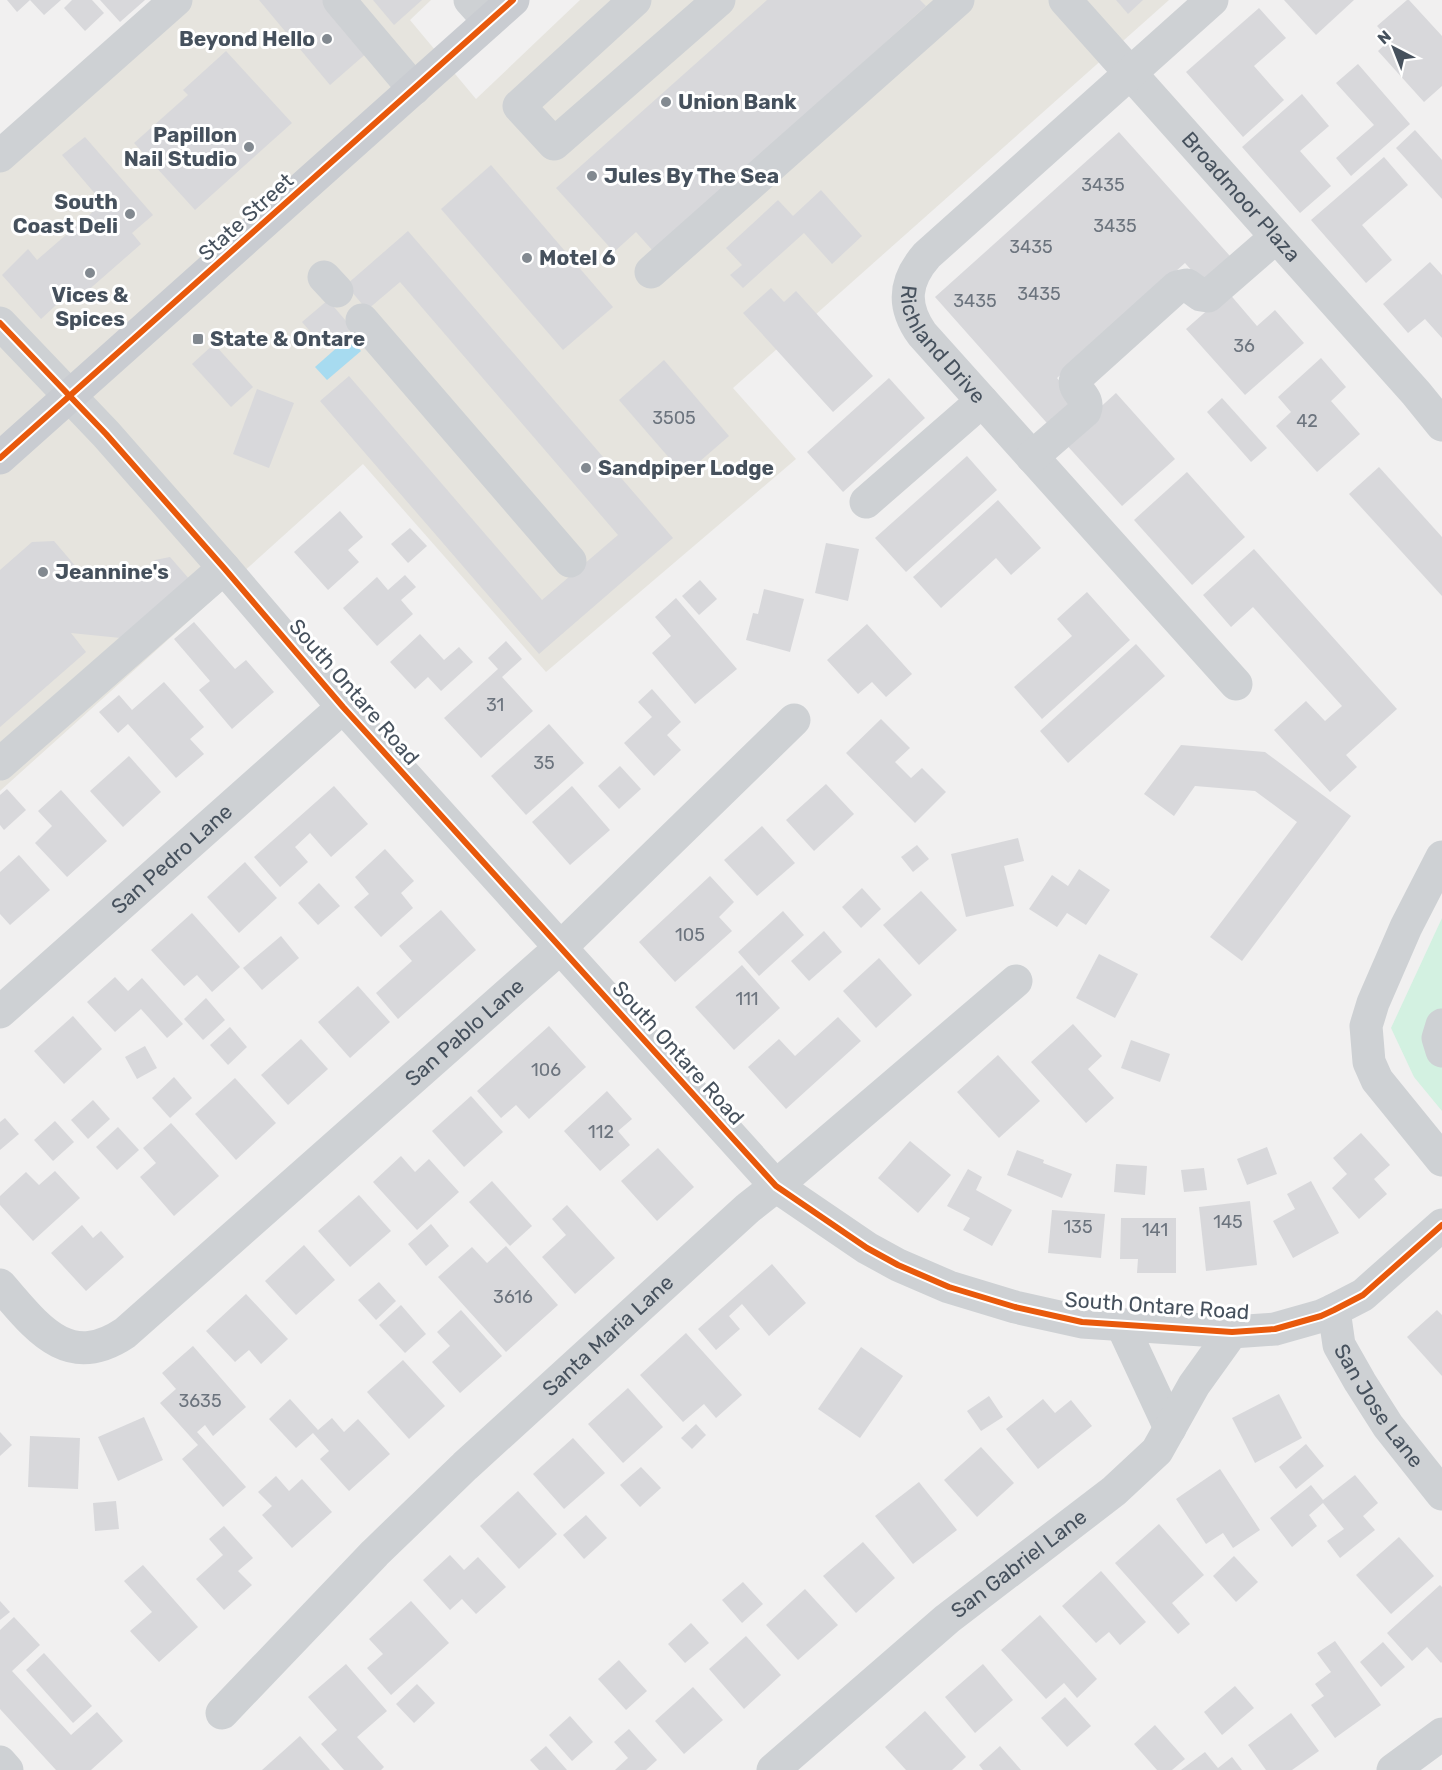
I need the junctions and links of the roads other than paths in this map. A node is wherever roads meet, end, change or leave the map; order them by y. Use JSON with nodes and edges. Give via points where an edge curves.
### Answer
{"nodes":[{"id":1,"x":176,"y":0,"type":"edge"},
{"id":2,"x":339,"y":0,"type":"edge"},
{"id":3,"x":513,"y":0,"type":"edge"},
{"id":4,"x":635,"y":0,"type":"edge"},
{"id":5,"x":718,"y":0,"type":"edge"},
{"id":6,"x":958,"y":0,"type":"edge"},
{"id":7,"x":1065,"y":0,"type":"edge"},
{"id":8,"x":1212,"y":0,"type":"edge"},
{"id":9,"x":479,"y":11,"type":"edge"},
{"id":10,"x":1130,"y":73,"type":"junction"},
{"id":11,"x":414,"y":89,"type":"junction"},
{"id":12,"x":0,"y":156,"type":"edge"},
{"id":13,"x":1276,"y":237,"type":"junction"},
{"id":14,"x":651,"y":272,"type":"dead end"},
{"id":15,"x":362,"y":320,"type":"dead end"},
{"id":16,"x":0,"y":323,"type":"edge"},
{"id":17,"x":69,"y":396,"type":"junction"},
{"id":18,"x":982,"y":401,"type":"junction"},
{"id":19,"x":1442,"y":425,"type":"edge"},
{"id":20,"x":2,"y":451,"type":"edge"},
{"id":21,"x":1032,"y":457,"type":"junction"},
{"id":22,"x":866,"y":502,"type":"dead end"},
{"id":23,"x":570,"y":561,"type":"dead end"},
{"id":24,"x":224,"y":568,"type":"junction"},
{"id":25,"x":1236,"y":684,"type":"dead end"},
{"id":26,"x":343,"y":707,"type":"junction"},
{"id":27,"x":794,"y":720,"type":"dead end"},
{"id":28,"x":0,"y":764,"type":"edge"},
{"id":29,"x":1442,"y":857,"type":"edge"},
{"id":30,"x":560,"y":948,"type":"junction"},
{"id":31,"x":1016,"y":981,"type":"dead end"},
{"id":32,"x":0,"y":1012,"type":"edge"},
{"id":33,"x":1442,"y":1025,"type":"edge"},
{"id":34,"x":1442,"y":1051,"type":"edge"},
{"id":35,"x":1442,"y":1160,"type":"edge"},
{"id":36,"x":776,"y":1186,"type":"junction"},
{"id":37,"x":1442,"y":1225,"type":"edge"},
{"id":38,"x":0,"y":1285,"type":"edge"},
{"id":39,"x":1334,"y":1310,"type":"junction"},
{"id":40,"x":1122,"y":1325,"type":"junction"},
{"id":41,"x":1232,"y":1332,"type":"junction"},
{"id":42,"x":1170,"y":1428,"type":"junction"},
{"id":43,"x":1442,"y":1494,"type":"edge"},
{"id":44,"x":222,"y":1713,"type":"dead end"},
{"id":45,"x":1442,"y":1734,"type":"edge"},
{"id":46,"x":0,"y":1762,"type":"edge"},
{"id":47,"x":7,"y":1770,"type":"edge"},
{"id":48,"x":773,"y":1770,"type":"edge"},
{"id":49,"x":1393,"y":1770,"type":"edge"}],
"edges":[{"from":1,"to":12,"type":"street"},
{"from":2,"to":11,"type":"street"},
{"from":3,"to":9,"type":"main road","name":"State Street"},
{"from":4,"to":5,"type":"street","via":[[519,106],[554,144]]},
{"from":6,"to":14,"type":"street"},
{"from":7,"to":10,"type":"street","name":"Broadmoor Plaza"},
{"from":8,"to":10,"type":"street","name":"Richland Drive"},
{"from":9,"to":11,"type":"main road","name":"State Street"},
{"from":10,"to":13,"type":"street","name":"Broadmoor Plaza"},
{"from":10,"to":18,"type":"street","name":"Richland Drive","via":[[927,255],[914,273],[908,294],[914,322]]},
{"from":11,"to":17,"type":"main road","name":"State Street"},
{"from":13,"to":19,"type":"street","name":"Broadmoor Plaza"},
{"from":13,"to":21,"type":"street","via":[[1208,296],[1187,285],[1177,287],[1101,355],[1074,383],[1086,401],[1085,411]]},
{"from":15,"to":23,"type":"street"},
{"from":16,"to":17,"type":"street","name":"South Ontare Road"},
{"from":17,"to":20,"type":"main road","name":"State Street"},
{"from":17,"to":24,"type":"street","name":"South Ontare Road"},
{"from":18,"to":21,"type":"street","name":"Richland Drive"},
{"from":18,"to":22,"type":"street"},
{"from":21,"to":25,"type":"street","name":"Richland Drive"},
{"from":24,"to":26,"type":"street","name":"South Ontare Road"},
{"from":24,"to":28,"type":"street"},
{"from":26,"to":30,"type":"street","name":"South Ontare Road"},
{"from":26,"to":32,"type":"street","name":"San Pedro Lane"},
{"from":27,"to":30,"type":"street","name":"San Pablo Lane"},
{"from":29,"to":35,"type":"street","via":[[1406,927],[1366,1026],[1369,1062],[1377,1080]]},
{"from":30,"to":36,"type":"street","name":"South Ontare Road"},
{"from":30,"to":38,"type":"street","name":"San Pablo Lane","via":[[112,1342],[81,1348],[50,1338]]},
{"from":31,"to":36,"type":"street","name":"Santa Maria Lane"},
{"from":33,"to":34,"type":"street","via":[[1438,1038]]},
{"from":36,"to":40,"type":"street","name":"South Ontare Road","via":[[867,1248],[949,1287],[1082,1322]]},
{"from":36,"to":44,"type":"street","name":"Santa Maria Lane","via":[[465,1466],[375,1553]]},
{"from":37,"to":39,"type":"street","name":"South Ontare Road","via":[[1363,1295]]},
{"from":39,"to":41,"type":"street","name":"South Ontare Road","via":[[1275,1329]]},
{"from":39,"to":43,"type":"street","name":"San Jose Lane","via":[[1339,1345],[1355,1373],[1388,1426]]},
{"from":40,"to":41,"type":"street","name":"South Ontare Road"},
{"from":40,"to":42,"type":"street"},
{"from":41,"to":42,"type":"street","name":"San Gabriel Lane","via":[[1194,1385]]},
{"from":42,"to":48,"type":"street","name":"San Gabriel Lane","via":[[1157,1451],[1114,1491],[947,1619]]},
{"from":45,"to":49,"type":"street"},
{"from":46,"to":47,"type":"street"}]}
